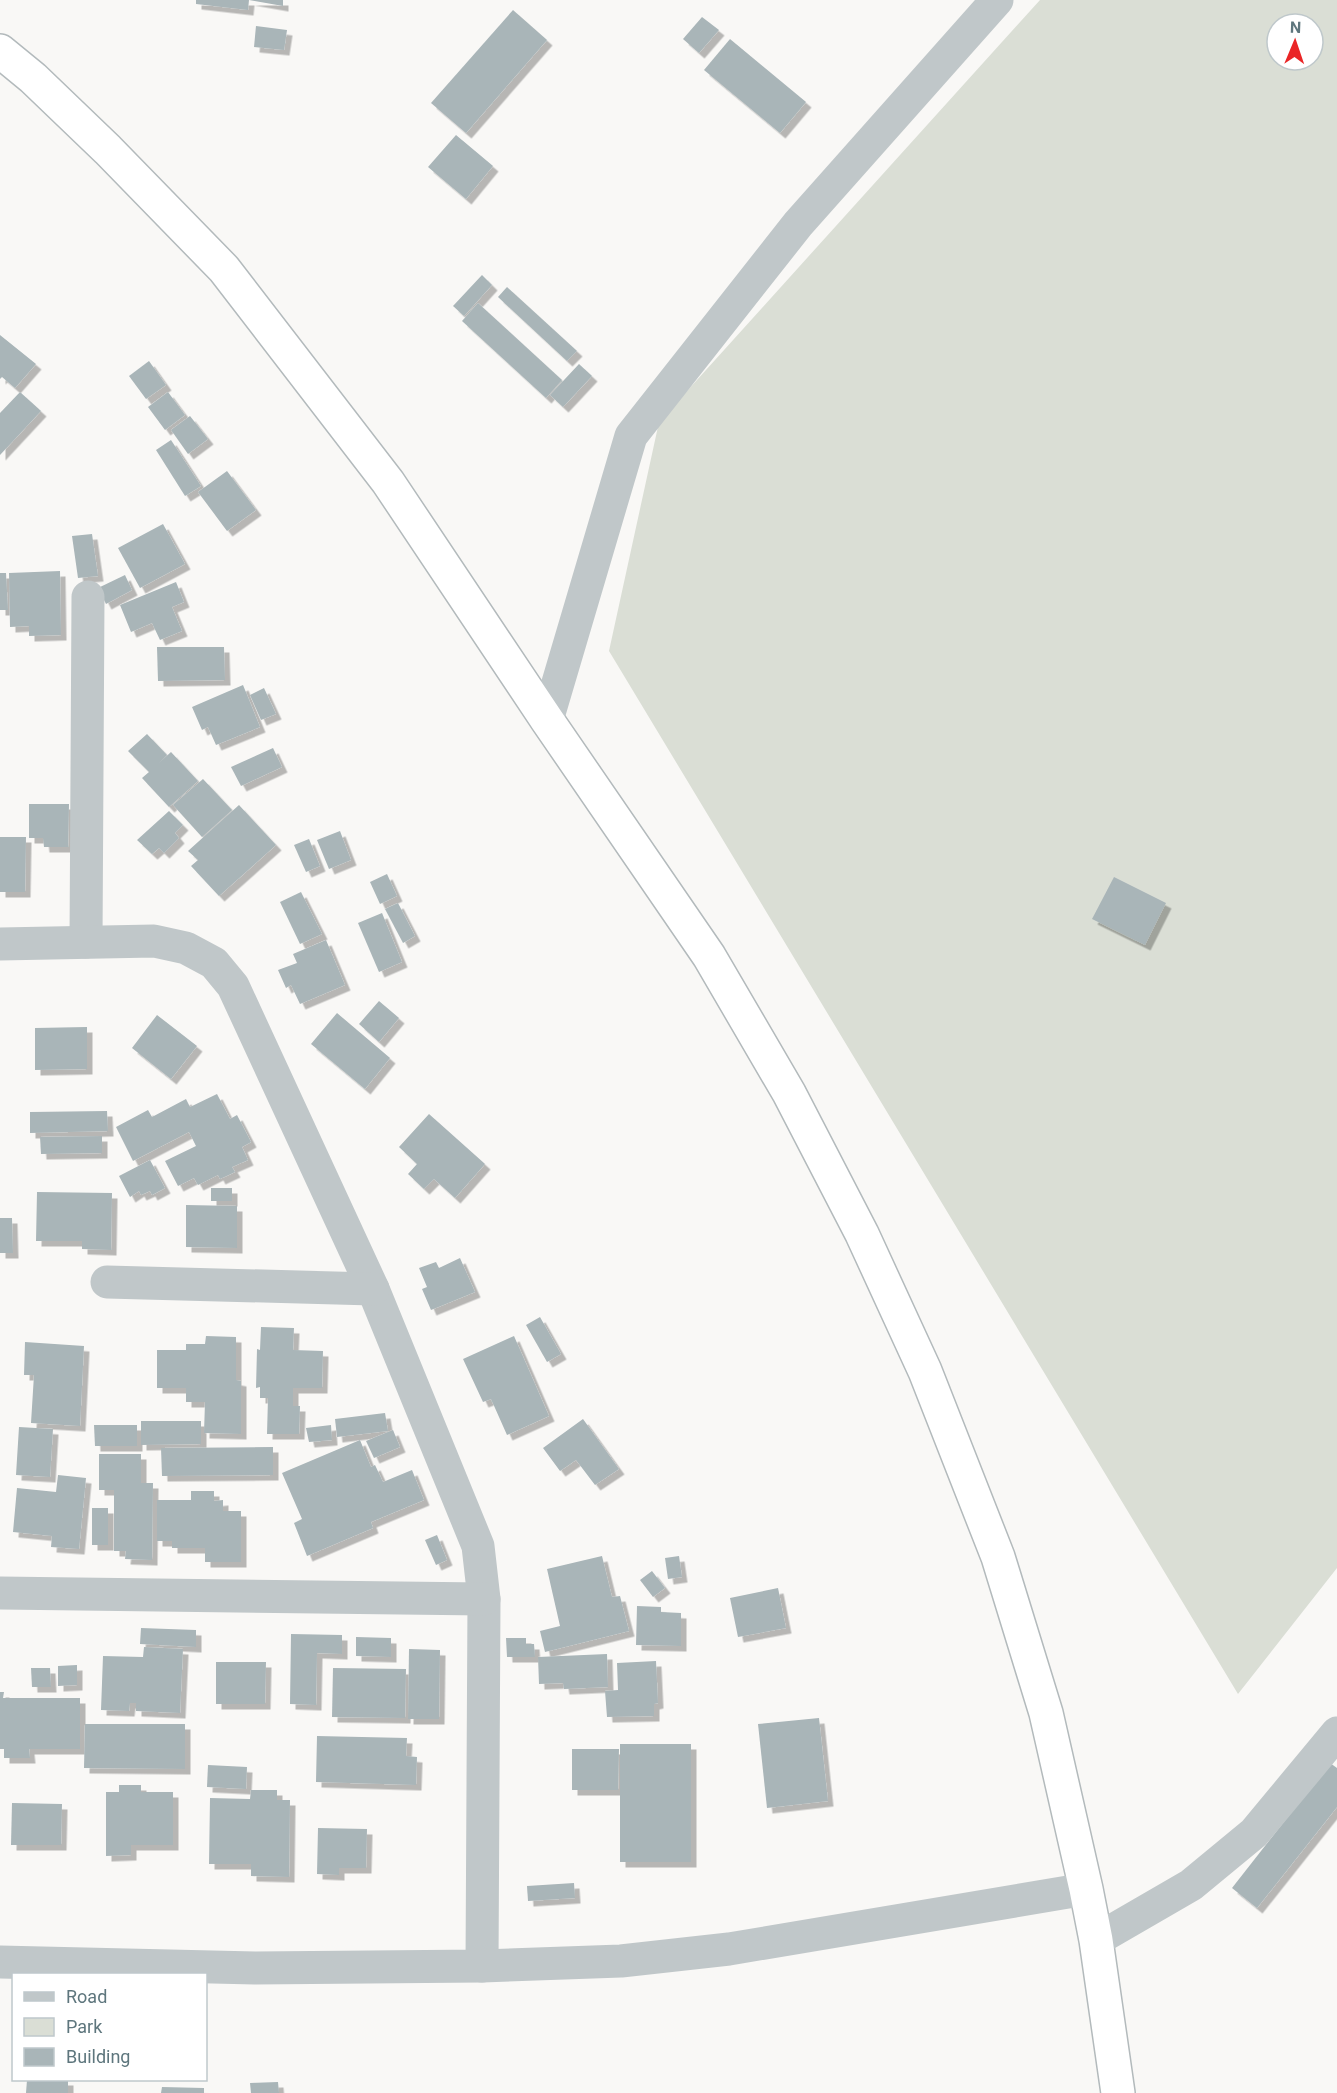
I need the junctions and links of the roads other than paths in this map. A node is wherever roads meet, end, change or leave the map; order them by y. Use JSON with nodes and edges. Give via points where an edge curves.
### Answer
{"nodes":[{"id":1,"x":997,"y":0,"type":"edge"},
{"id":2,"x":0,"y":51,"type":"edge"},
{"id":3,"x":88,"y":597,"type":"dead end"},
{"id":4,"x":548,"y":720,"type":"junction"},
{"id":5,"x":86,"y":942,"type":"junction"},
{"id":6,"x":0,"y":944,"type":"edge"},
{"id":7,"x":107,"y":1282,"type":"dead end"},
{"id":8,"x":373,"y":1289,"type":"junction"},
{"id":9,"x":0,"y":1593,"type":"edge"},
{"id":10,"x":484,"y":1599,"type":"junction"},
{"id":11,"x":1337,"y":1732,"type":"edge"},
{"id":12,"x":1086,"y":1889,"type":"junction"},
{"id":13,"x":1096,"y":1940,"type":"junction"},
{"id":14,"x":0,"y":1962,"type":"edge"},
{"id":15,"x":482,"y":1966,"type":"junction"},
{"id":16,"x":1118,"y":2093,"type":"edge"}],
"edges":[{"from":1,"to":4,"type":"street","via":[[798,224],[631,436]]},
{"from":2,"to":4,"type":"highway","via":[[100,142],[224,269],[388,482]]},
{"from":3,"to":5,"type":"street"},
{"from":4,"to":12,"type":"highway","via":[[715,966],[789,1093],[862,1234],[920,1360],[998,1557],[1046,1713]]},
{"from":5,"to":6,"type":"street"},
{"from":5,"to":8,"type":"street","via":[[154,941],[186,948],[214,963],[233,986]]},
{"from":7,"to":8,"type":"street"},
{"from":8,"to":10,"type":"street","via":[[478,1546]]},
{"from":9,"to":10,"type":"street"},
{"from":10,"to":15,"type":"street"},
{"from":11,"to":13,"type":"street","via":[[1254,1833],[1191,1886]]},
{"from":12,"to":13,"type":"highway"},
{"from":12,"to":15,"type":"street","via":[[729,1949],[621,1961]]},
{"from":13,"to":16,"type":"highway"},
{"from":14,"to":15,"type":"street","via":[[255,1968]]}]}
